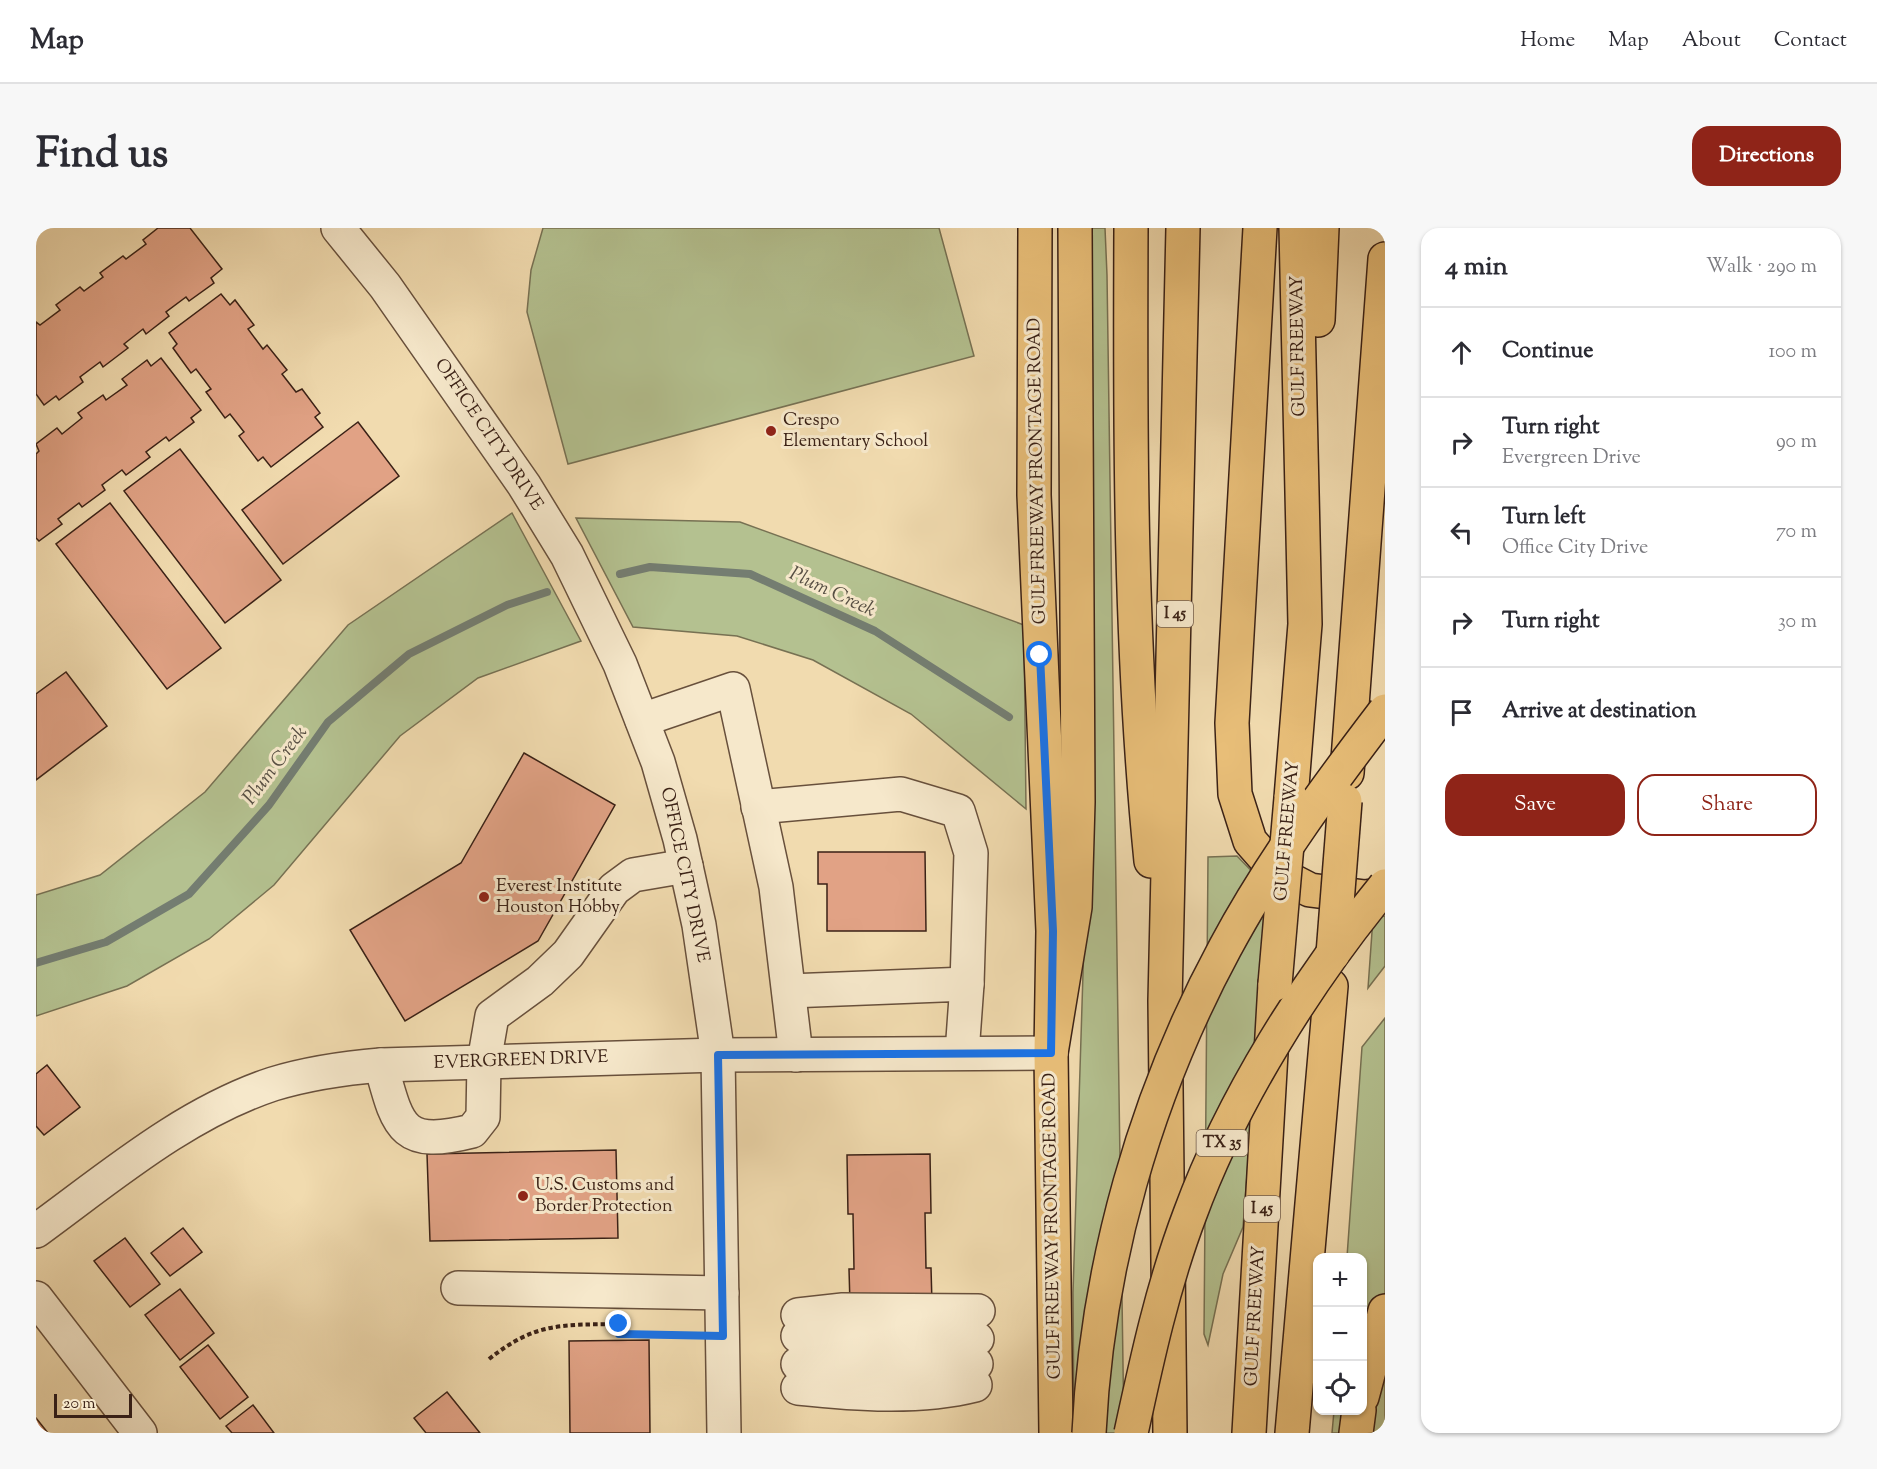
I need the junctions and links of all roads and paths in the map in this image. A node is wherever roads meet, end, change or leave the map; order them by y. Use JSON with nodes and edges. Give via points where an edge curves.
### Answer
{"nodes":[{"id":1,"x":338,"y":228,"type":"edge"},
{"id":2,"x":1035,"y":228,"type":"edge"},
{"id":3,"x":1075,"y":228,"type":"edge"},
{"id":4,"x":1131,"y":228,"type":"edge"},
{"id":5,"x":1183,"y":228,"type":"edge"},
{"id":6,"x":1260,"y":228,"type":"edge"},
{"id":7,"x":1296,"y":228,"type":"edge"},
{"id":8,"x":1322,"y":228,"type":"edge"},
{"id":9,"x":1385,"y":259,"type":"edge"},
{"id":10,"x":1305,"y":624,"type":"junction"},
{"id":11,"x":1385,"y":711,"type":"edge"},
{"id":12,"x":642,"y":720,"type":"junction"},
{"id":13,"x":758,"y":807,"type":"junction"},
{"id":14,"x":686,"y":866,"type":"junction"},
{"id":15,"x":1385,"y":886,"type":"edge"},
{"id":16,"x":1385,"y":894,"type":"edge"},
{"id":17,"x":967,"y":984,"type":"junction"},
{"id":18,"x":789,"y":991,"type":"junction"},
{"id":19,"x":1165,"y":1001,"type":"junction"},
{"id":20,"x":962,"y":1053,"type":"junction"},
{"id":21,"x":1051,"y":1053,"type":"junction"},
{"id":22,"x":796,"y":1054,"type":"junction"},
{"id":23,"x":718,"y":1055,"type":"junction"},
{"id":24,"x":484,"y":1062,"type":"junction"},
{"id":25,"x":381,"y":1065,"type":"junction"},
{"id":26,"x":36,"y":1231,"type":"edge"},
{"id":27,"x":458,"y":1288,"type":"dead end"},
{"id":28,"x":722,"y":1293,"type":"junction"},
{"id":29,"x":36,"y":1298,"type":"edge"},
{"id":30,"x":1382,"y":1320,"type":"edge"},
{"id":31,"x":723,"y":1336,"type":"junction"},
{"id":32,"x":976,"y":1350,"type":"joint"},
{"id":33,"x":489,"y":1359,"type":"dead end"},
{"id":34,"x":1367,"y":1378,"type":"edge"},
{"id":35,"x":1358,"y":1415,"type":"edge"},
{"id":36,"x":140,"y":1433,"type":"edge"},
{"id":37,"x":724,"y":1433,"type":"edge"},
{"id":38,"x":1056,"y":1433,"type":"edge"},
{"id":39,"x":1089,"y":1433,"type":"edge"},
{"id":40,"x":1131,"y":1433,"type":"edge"},
{"id":41,"x":1170,"y":1433,"type":"edge"},
{"id":42,"x":1249,"y":1433,"type":"edge"},
{"id":43,"x":1292,"y":1433,"type":"edge"},
{"id":44,"x":1356,"y":1433,"type":"edge"}],
"edges":[{"from":1,"to":12,"type":"street","name":"OFFICE CITY DRIVE","via":[[385,286],[524,486],[567,555],[620,664]]},
{"from":2,"to":21,"type":"main road","name":"GULF FREEWAY FRONTAGE ROAD","via":[[1034,495],[1053,931]]},
{"from":3,"to":21,"type":"main road","via":[[1078,814],[1075,907]]},
{"from":4,"to":19,"type":"main road","via":[[1130,439],[1136,682]]},
{"from":5,"to":19,"type":"main road","number":"I 45"},
{"from":6,"to":16,"type":"main road","via":[[1232,723],[1235,794],[1250,841],[1279,874],[1310,890],[1365,897]]},
{"from":7,"to":10,"type":"main road","name":"GULF FREEWAY","number":"I 45"},
{"from":8,"to":10,"type":"main road"},
{"from":9,"to":43,"type":"main road","bridge":true,"via":[[1331,986]]},
{"from":10,"to":42,"type":"main road","name":"GULF FREEWAY","number":"I 45","bridge":true,"via":[[1275,984]]},
{"from":11,"to":39,"type":"main road","bridge":true,"via":[[1270,872],[1225,947],[1185,1032],[1157,1101],[1118,1232],[1103,1297]]},
{"from":12,"to":13,"type":"street","via":[[732,689]]},
{"from":12,"to":14,"type":"street","name":"OFFICE CITY DRIVE","via":[[658,762]]},
{"from":13,"to":17,"type":"street","via":[[901,795],[958,811],[971,853]]},
{"from":13,"to":18,"type":"street","via":[[776,887]]},
{"from":14,"to":23,"type":"street","name":"OFFICE CITY DRIVE"},
{"from":14,"to":24,"type":"street","via":[[633,875],[614,889],[568,954],[540,981],[492,1016]]},
{"from":15,"to":40,"type":"main road","number":"TX 35","bridge":true,"via":[[1308,990],[1213,1161],[1190,1212],[1173,1265]]},
{"from":17,"to":18,"type":"street"},
{"from":17,"to":20,"type":"street"},
{"from":18,"to":22,"type":"street"},
{"from":19,"to":41,"type":"main road","number":"I 45"},
{"from":20,"to":21,"type":"street","name":"EVERGREEN DRIVE"},
{"from":20,"to":22,"type":"street","name":"EVERGREEN DRIVE"},
{"from":21,"to":38,"type":"main road","name":"GULF FREEWAY FRONTAGE ROAD"},
{"from":22,"to":23,"type":"street","name":"EVERGREEN DRIVE"},
{"from":23,"to":24,"type":"street","name":"EVERGREEN DRIVE"},
{"from":23,"to":28,"type":"street","name":"OFFICE CITY DRIVE"},
{"from":24,"to":25,"type":"street","name":"EVERGREEN DRIVE"},
{"from":24,"to":25,"type":"street","via":[[483,1117],[472,1131],[426,1138],[401,1124]]},
{"from":25,"to":26,"type":"street","name":"EVERGREEN DRIVE","via":[[330,1070],[272,1084],[213,1110],[163,1138]]},
{"from":27,"to":28,"type":"street"},
{"from":28,"to":31,"type":"street","name":"OFFICE CITY DRIVE"},
{"from":29,"to":36,"type":"street"},
{"from":30,"to":34,"type":"main road"},
{"from":31,"to":33,"type":"path","via":[[619,1334],[619,1324],[569,1325],[514,1339]]},
{"from":31,"to":37,"type":"street","name":"OFFICE CITY DRIVE"},
{"from":32,"to":32,"type":"street","via":[[798,1351]]},
{"from":35,"to":44,"type":"main road"}]}
